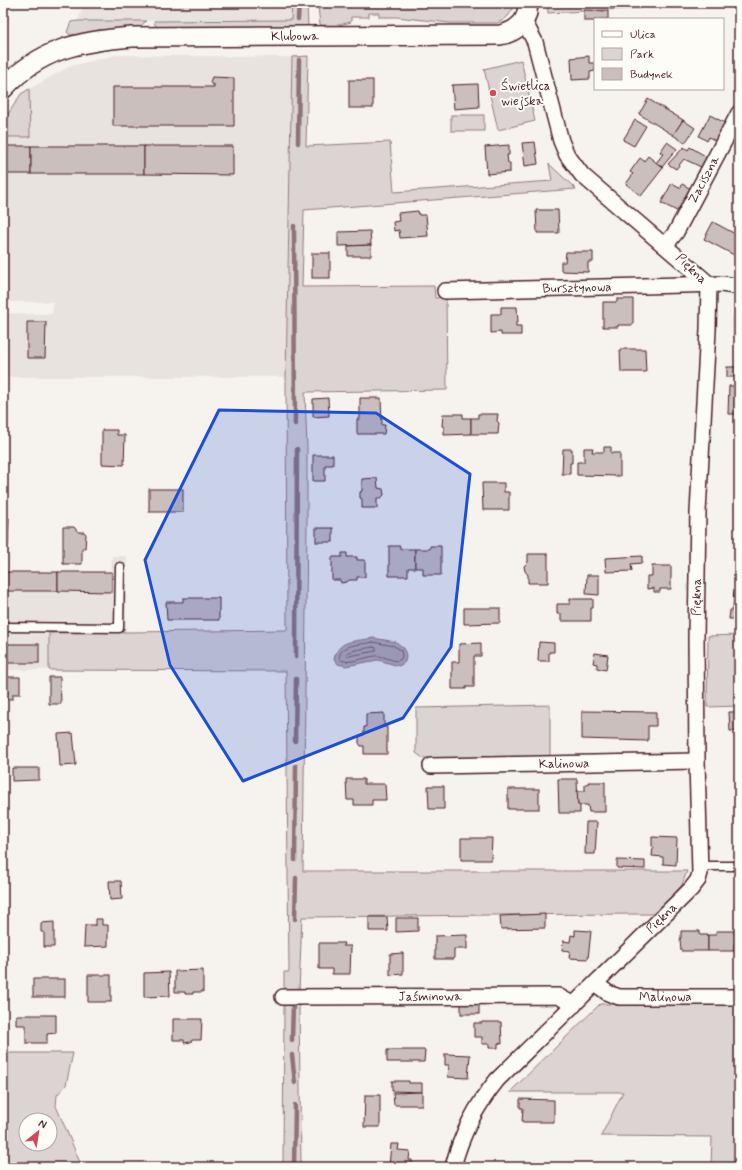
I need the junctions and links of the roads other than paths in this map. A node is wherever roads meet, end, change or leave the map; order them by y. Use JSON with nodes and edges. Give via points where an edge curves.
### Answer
{"nodes":[{"id":1,"x":526,"y":12,"type":"edge"},
{"id":2,"x":3,"y":90,"type":"edge"},
{"id":3,"x":739,"y":113,"type":"edge"},
{"id":4,"x":666,"y":246,"type":"junction"},
{"id":5,"x":709,"y":284,"type":"junction"},
{"id":6,"x":739,"y":288,"type":"edge"},
{"id":7,"x":445,"y":291,"type":"dead end"},
{"id":8,"x":120,"y":567,"type":"dead end"},
{"id":9,"x":3,"y":627,"type":"edge"},
{"id":10,"x":697,"y":761,"type":"junction"},
{"id":11,"x":431,"y":766,"type":"dead end"},
{"id":12,"x":700,"y":866,"type":"junction"},
{"id":13,"x":739,"y":866,"type":"edge"},
{"id":14,"x":596,"y":984,"type":"junction"},
{"id":15,"x":284,"y":997,"type":"dead end"},
{"id":16,"x":739,"y":997,"type":"edge"},
{"id":17,"x":574,"y":1005,"type":"junction"},
{"id":18,"x":453,"y":1167,"type":"edge"}],
"edges":[{"from":1,"to":2,"type":"street","name":"Klubowa","via":[[516,29],[500,35],[132,37],[94,40],[43,57],[26,68]]},
{"from":1,"to":4,"type":"street","name":"Piękna","via":[[567,155],[574,166],[599,191]]},
{"from":3,"to":4,"type":"street","name":"Zaciszna","via":[[676,232]]},
{"from":4,"to":5,"type":"street","name":"Piękna"},
{"from":5,"to":6,"type":"street","name":"Bursztynowa","via":[[728,284]]},
{"from":5,"to":7,"type":"street","name":"Bursztynowa"},
{"from":5,"to":10,"type":"street","name":"Piękna","via":[[698,512]]},
{"from":8,"to":9,"type":"lane","via":[[119,628]]},
{"from":10,"to":11,"type":"street","name":"Kalinowa"},
{"from":10,"to":12,"type":"street","name":"Piękna"},
{"from":12,"to":13,"type":"lane"},
{"from":12,"to":14,"type":"street","name":"Piękna","via":[[698,880],[692,889]]},
{"from":14,"to":16,"type":"street","name":"Malinowa","via":[[619,997]]},
{"from":14,"to":17,"type":"street","name":"Piękna"},
{"from":15,"to":17,"type":"street","name":"Jaśminowa","via":[[558,996]]},
{"from":17,"to":18,"type":"street","name":"Piękna","via":[[490,1088],[467,1126]]}]}
